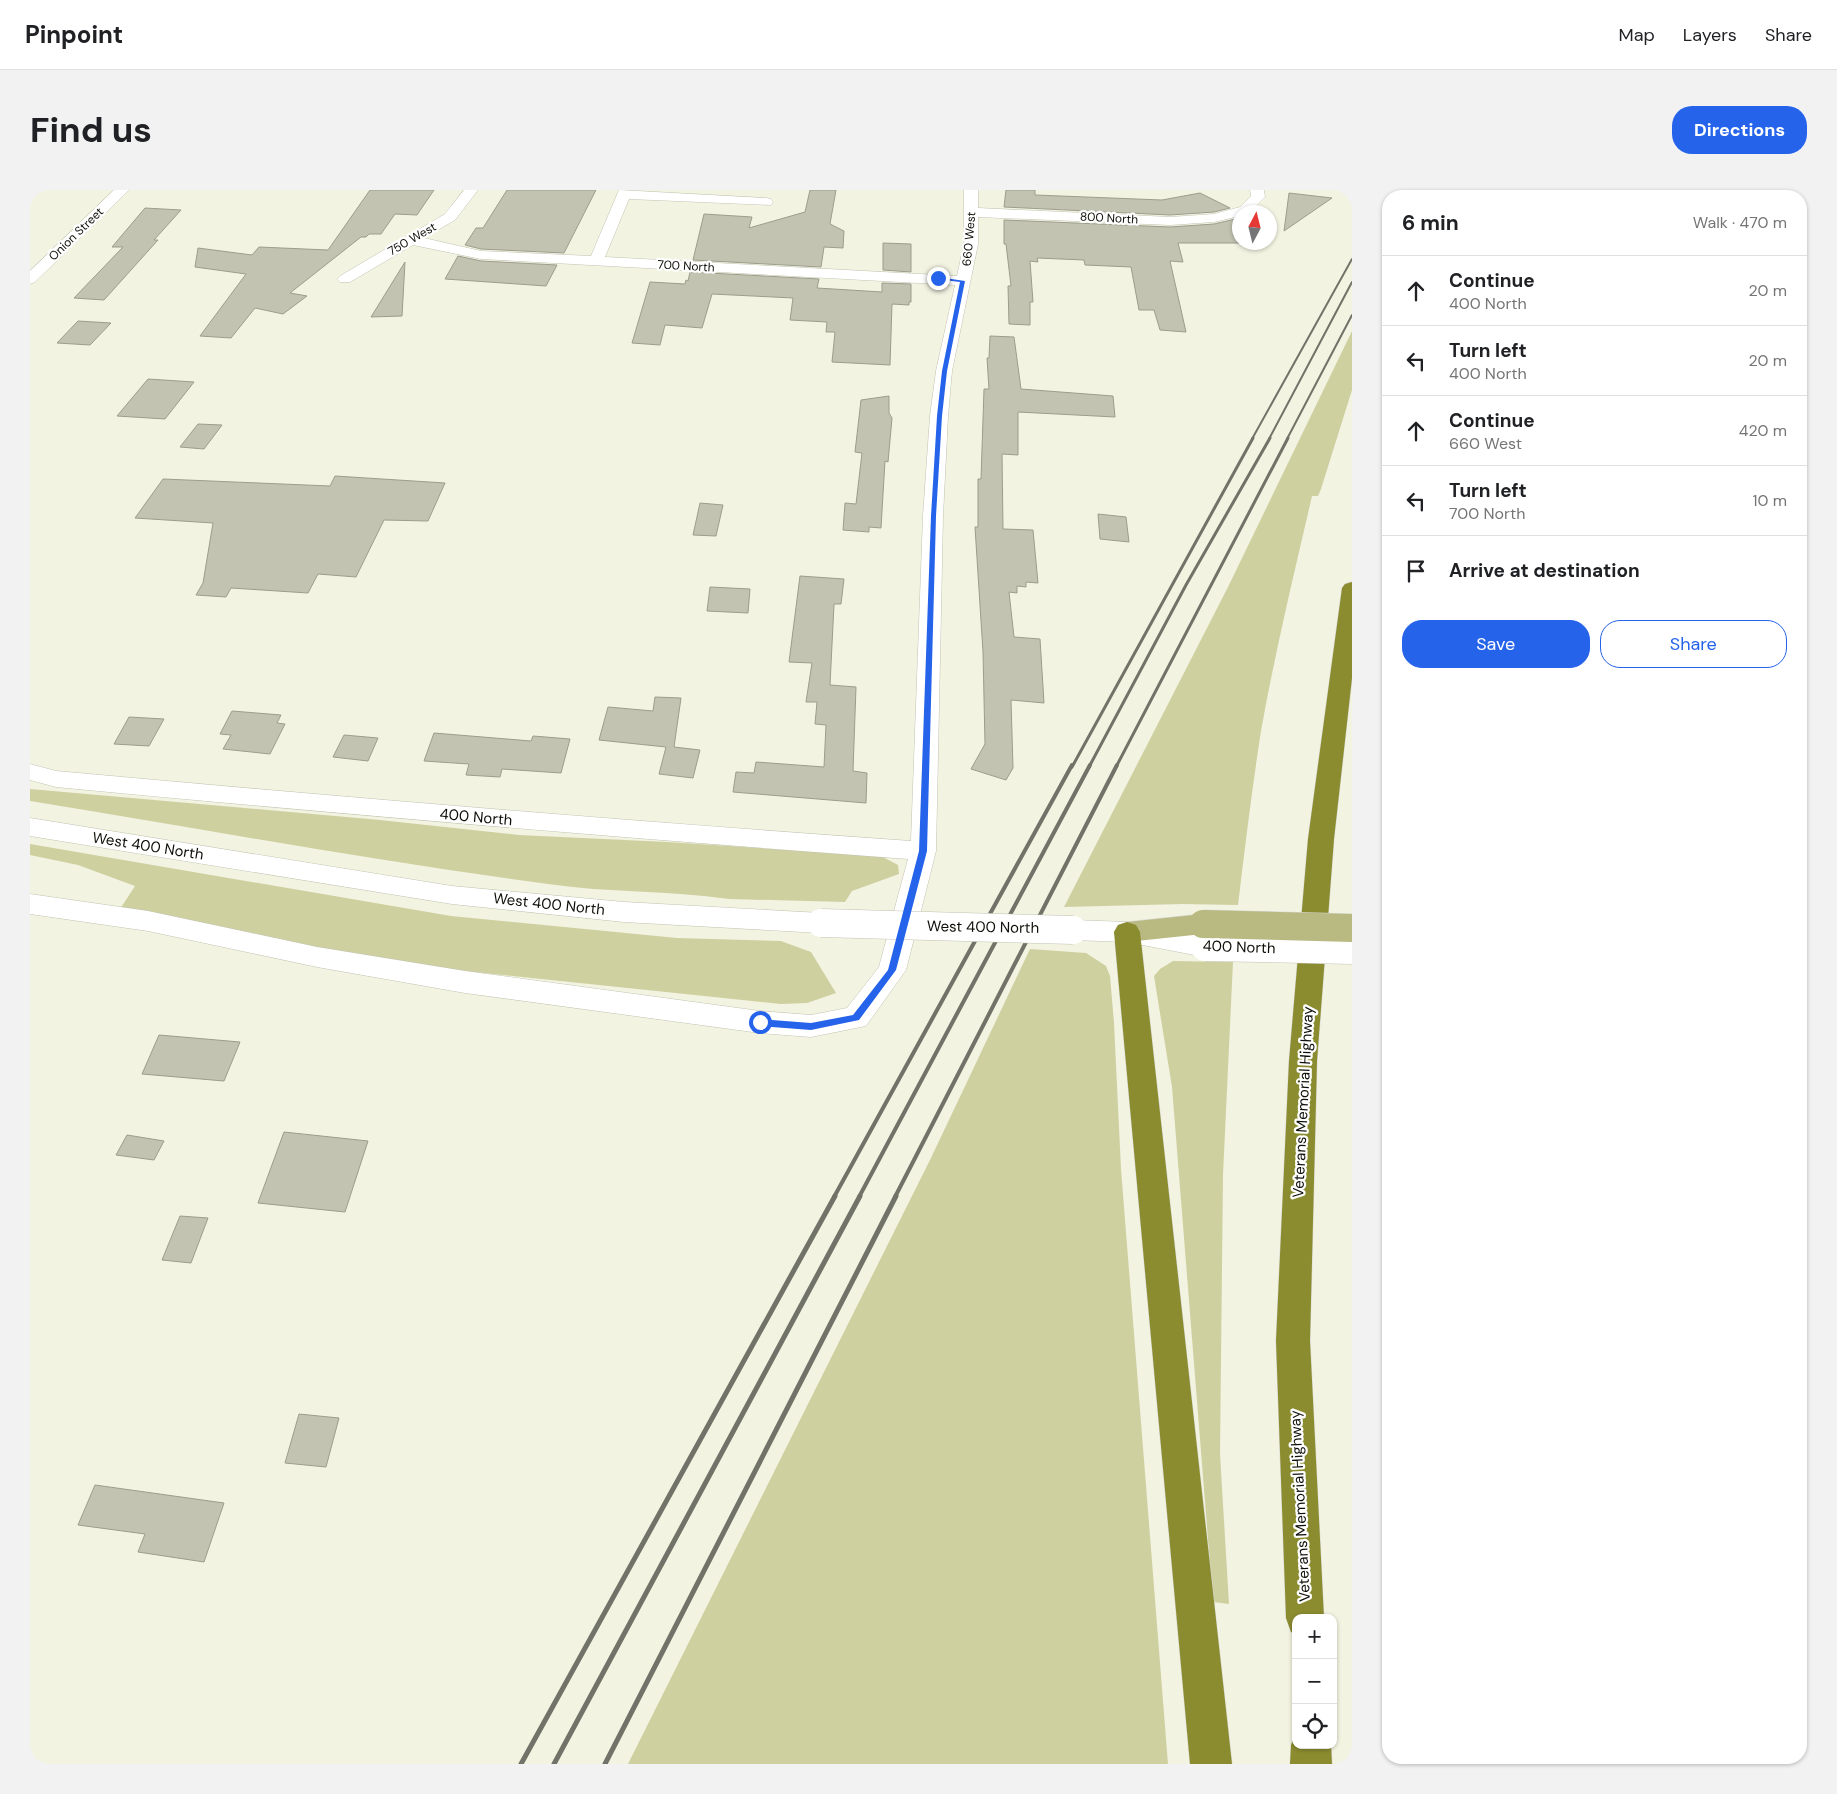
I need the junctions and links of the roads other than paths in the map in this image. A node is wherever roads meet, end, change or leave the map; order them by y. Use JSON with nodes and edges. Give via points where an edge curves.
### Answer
{"nodes":[{"id":1,"x":122,"y":190,"type":"edge"},
{"id":2,"x":471,"y":190,"type":"edge"},
{"id":3,"x":971,"y":190,"type":"edge"},
{"id":4,"x":1257,"y":190,"type":"edge"},
{"id":5,"x":625,"y":192,"type":"edge"},
{"id":6,"x":766,"y":202,"type":"dead end"},
{"id":7,"x":972,"y":212,"type":"junction"},
{"id":8,"x":411,"y":240,"type":"junction"},
{"id":9,"x":596,"y":262,"type":"junction"},
{"id":10,"x":30,"y":279,"type":"edge"},
{"id":11,"x":346,"y":279,"type":"dead end"},
{"id":12,"x":963,"y":281,"type":"junction"},
{"id":13,"x":1352,"y":588,"type":"edge"},
{"id":14,"x":30,"y":772,"type":"edge"},
{"id":15,"x":30,"y":826,"type":"edge"},
{"id":16,"x":923,"y":851,"type":"junction"},
{"id":17,"x":30,"y":904,"type":"edge"},
{"id":18,"x":1352,"y":928,"type":"edge"},
{"id":19,"x":1073,"y":930,"type":"joint"},
{"id":20,"x":1127,"y":932,"type":"junction"},
{"id":21,"x":1204,"y":935,"type":"junction"},
{"id":22,"x":1352,"y":950,"type":"edge"},
{"id":23,"x":1305,"y":1614,"type":"edge"},
{"id":24,"x":1311,"y":1749,"type":"edge"},
{"id":25,"x":1210,"y":1764,"type":"edge"},
{"id":26,"x":1311,"y":1764,"type":"edge"}],
"edges":[{"from":1,"to":10,"type":"street","name":"Onion Street"},
{"from":2,"to":8,"type":"street","name":"750 West","via":[[450,217]]},
{"from":3,"to":7,"type":"street","name":"660 West"},
{"from":4,"to":7,"type":"street","name":"800 North","via":[[1258,197],[1245,210],[1214,218],[1170,221]]},
{"from":5,"to":6,"type":"street"},
{"from":5,"to":9,"type":"street"},
{"from":7,"to":12,"type":"street","name":"660 West","via":[[971,244]]},
{"from":8,"to":9,"type":"street","name":"700 North","via":[[481,255]]},
{"from":8,"to":11,"type":"street","name":"750 West"},
{"from":9,"to":12,"type":"street","name":"700 North"},
{"from":12,"to":16,"type":"street","name":"660 West","via":[[944,371],[939,416]]},
{"from":13,"to":23,"type":"highway","name":"Veterans Memorial Highway","via":[[1321,839],[1303,1061],[1293,1341]]},
{"from":14,"to":16,"type":"street","name":"400 North","via":[[56,779],[252,797]]},
{"from":15,"to":19,"type":"street","name":"West 400 North","bridge":true,"via":[[452,895],[624,912],[821,923]]},
{"from":16,"to":17,"type":"street","name":"660 West","via":[[892,970],[856,1018],[811,1026],[465,982],[317,957],[148,921]]},
{"from":18,"to":21,"type":"main road","name":"400 North","bridge":true},
{"from":19,"to":20,"type":"street","name":"400 North"},
{"from":20,"to":21,"type":"street","name":"400 North"},
{"from":20,"to":25,"type":"highway"},
{"from":21,"to":22,"type":"street","name":"400 North","bridge":true},
{"from":24,"to":26,"type":"highway"}]}
